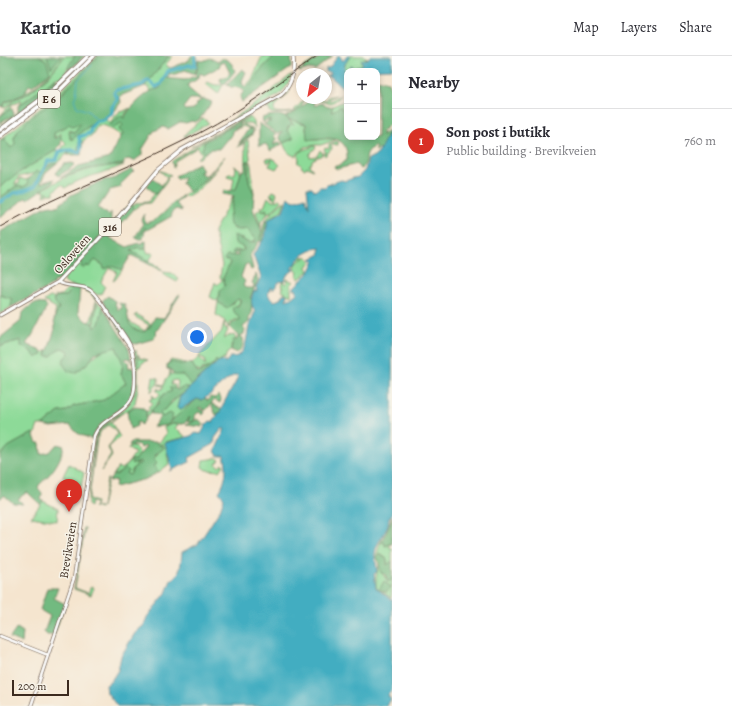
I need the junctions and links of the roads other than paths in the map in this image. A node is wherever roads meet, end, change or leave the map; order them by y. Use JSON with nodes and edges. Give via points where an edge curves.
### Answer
{"nodes":[{"id":1,"x":88,"y":56,"type":"edge"},
{"id":2,"x":94,"y":56,"type":"edge"},
{"id":3,"x":293,"y":56,"type":"edge"},
{"id":4,"x":0,"y":130,"type":"edge"},
{"id":5,"x":0,"y":136,"type":"edge"},
{"id":6,"x":60,"y":281,"type":"junction"},
{"id":7,"x":0,"y":315,"type":"edge"},
{"id":8,"x":0,"y":636,"type":"edge"},
{"id":9,"x":48,"y":655,"type":"junction"},
{"id":10,"x":31,"y":706,"type":"edge"}],
"edges":[{"from":1,"to":4,"type":"highway","number":"E 6","via":[[53,90]]},
{"from":2,"to":5,"type":"highway","number":"E 6","via":[[53,96]]},
{"from":3,"to":6,"type":"main road","name":"Osloveien","number":"316","via":[[293,78],[281,95],[182,150],[159,169]]},
{"from":6,"to":7,"type":"main road","name":"Osloveien","number":"316"},
{"from":6,"to":9,"type":"main road","name":"Brevikveien","via":[[65,285],[91,291],[120,330],[132,347],[135,385],[132,399],[100,426],[94,436],[74,578]]},
{"from":8,"to":9,"type":"main road"},
{"from":9,"to":10,"type":"main road","name":"Brevikveien"}]}
